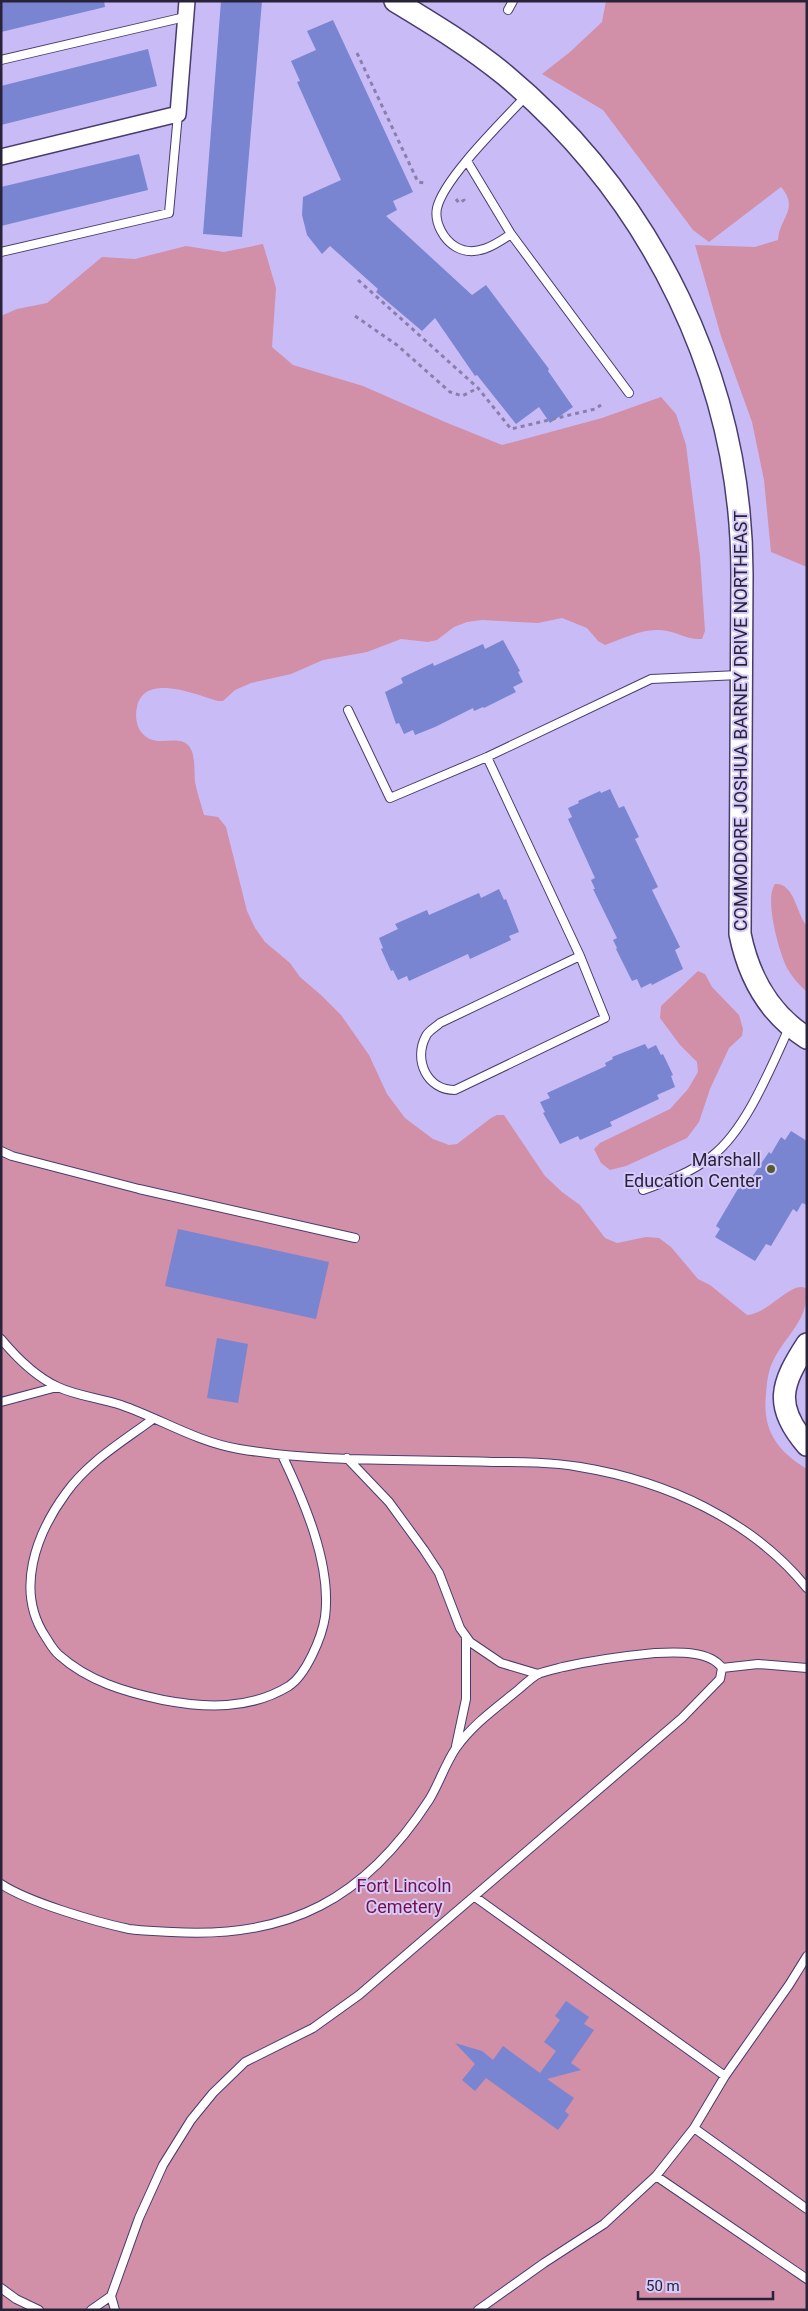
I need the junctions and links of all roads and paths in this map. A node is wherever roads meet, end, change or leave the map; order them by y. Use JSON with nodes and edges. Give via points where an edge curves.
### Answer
{"nodes":[{"id":1,"x":187,"y":1,"type":"edge"},
{"id":2,"x":395,"y":1,"type":"edge"},
{"id":3,"x":513,"y":1,"type":"edge"},
{"id":4,"x":508,"y":10,"type":"dead end"},
{"id":5,"x":185,"y":16,"type":"junction"},
{"id":6,"x":357,"y":53,"type":"dead end"},
{"id":7,"x":1,"y":60,"type":"edge"},
{"id":8,"x":528,"y":94,"type":"junction"},
{"id":9,"x":178,"y":114,"type":"junction"},
{"id":10,"x":1,"y":157,"type":"edge"},
{"id":11,"x":467,"y":161,"type":"junction"},
{"id":12,"x":425,"y":183,"type":"dead end"},
{"id":13,"x":463,"y":195,"type":"dead end"},
{"id":14,"x":456,"y":199,"type":"dead end"},
{"id":15,"x":511,"y":234,"type":"junction"},
{"id":16,"x":1,"y":252,"type":"edge"},
{"id":17,"x":358,"y":280,"type":"dead end"},
{"id":18,"x":355,"y":316,"type":"dead end"},
{"id":19,"x":478,"y":388,"type":"junction"},
{"id":20,"x":629,"y":393,"type":"dead end"},
{"id":21,"x":601,"y":405,"type":"dead end"},
{"id":22,"x":742,"y":675,"type":"junction"},
{"id":23,"x":348,"y":710,"type":"dead end"},
{"id":24,"x":487,"y":757,"type":"junction"},
{"id":25,"x":580,"y":956,"type":"junction"},
{"id":26,"x":798,"y":1032,"type":"edge"},
{"id":27,"x":1,"y":1151,"type":"edge"},
{"id":28,"x":644,"y":1190,"type":"dead end"},
{"id":29,"x":355,"y":1238,"type":"dead end"},
{"id":30,"x":1,"y":1339,"type":"edge"},
{"id":31,"x":807,"y":1344,"type":"edge"},
{"id":32,"x":57,"y":1386,"type":"junction"},
{"id":33,"x":1,"y":1402,"type":"edge"},
{"id":34,"x":153,"y":1419,"type":"junction"},
{"id":35,"x":807,"y":1446,"type":"edge"},
{"id":36,"x":282,"y":1455,"type":"junction"},
{"id":37,"x":347,"y":1458,"type":"junction"},
{"id":38,"x":807,"y":1588,"type":"edge"},
{"id":39,"x":466,"y":1637,"type":"junction"},
{"id":40,"x":722,"y":1668,"type":"junction"},
{"id":41,"x":807,"y":1668,"type":"edge"},
{"id":42,"x":538,"y":1674,"type":"junction"},
{"id":43,"x":456,"y":1749,"type":"junction"},
{"id":44,"x":1,"y":1884,"type":"edge"},
{"id":45,"x":475,"y":1897,"type":"junction"},
{"id":46,"x":807,"y":1956,"type":"edge"},
{"id":47,"x":725,"y":2076,"type":"junction"},
{"id":48,"x":694,"y":2128,"type":"junction"},
{"id":49,"x":656,"y":2176,"type":"junction"},
{"id":50,"x":807,"y":2209,"type":"edge"},
{"id":51,"x":807,"y":2279,"type":"edge"},
{"id":52,"x":1,"y":2288,"type":"edge"},
{"id":53,"x":111,"y":2296,"type":"junction"},
{"id":54,"x":483,"y":2308,"type":"edge"},
{"id":55,"x":39,"y":2310,"type":"edge"},
{"id":56,"x":91,"y":2310,"type":"edge"},
{"id":57,"x":115,"y":2310,"type":"edge"}],
"edges":[{"from":1,"to":5,"type":"street"},
{"from":2,"to":8,"type":"street","name":"COMMODORE JOSHUA BARNEY DRIVE NORTHEAST","via":[[466,46]]},
{"from":3,"to":4,"type":"lane"},
{"from":5,"to":7,"type":"lane"},
{"from":5,"to":9,"type":"street"},
{"from":6,"to":12,"type":"path","via":[[418,182]]},
{"from":8,"to":11,"type":"lane"},
{"from":8,"to":22,"type":"street","name":"COMMODORE JOSHUA BARNEY DRIVE NORTHEAST","via":[[587,155],[625,204],[665,270],[698,342],[724,424],[738,498],[742,562]]},
{"from":9,"to":10,"type":"street"},
{"from":9,"to":16,"type":"lane","via":[[169,213]]},
{"from":11,"to":15,"type":"lane"},
{"from":11,"to":15,"type":"lane","via":[[441,195],[436,211],[438,225],[448,242],[463,251],[479,251]]},
{"from":13,"to":14,"type":"path","via":[[464,200],[459,203]]},
{"from":15,"to":20,"type":"lane"},
{"from":17,"to":19,"type":"path"},
{"from":18,"to":19,"type":"path","via":[[397,345],[450,392],[462,396]]},
{"from":19,"to":21,"type":"path","via":[[511,429]]},
{"from":22,"to":24,"type":"lane","via":[[651,679]]},
{"from":22,"to":26,"type":"street","name":"COMMODORE JOSHUA BARNEY DRIVE NORTHEAST","via":[[740,934],[758,987],[775,1011]]},
{"from":23,"to":24,"type":"lane","via":[[390,798]]},
{"from":24,"to":25,"type":"lane"},
{"from":25,"to":25,"type":"lane","via":[[604,1018],[454,1090],[434,1085],[421,1062],[426,1035],[440,1023]]},
{"from":26,"to":28,"type":"lane","via":[[738,1129],[714,1155],[692,1170]]},
{"from":27,"to":29,"type":"lane","via":[[139,1189]]},
{"from":30,"to":32,"type":"lane","via":[[28,1366]]},
{"from":31,"to":35,"type":"street","via":[[790,1370],[785,1386],[785,1406],[792,1428]]},
{"from":32,"to":33,"type":"lane"},
{"from":32,"to":34,"type":"lane"},
{"from":34,"to":36,"type":"lane","via":[[198,1438],[237,1449]]},
{"from":34,"to":36,"type":"lane","via":[[93,1463],[66,1492],[36,1548],[29,1581],[32,1606],[40,1628],[57,1654],[80,1671],[113,1688],[190,1705],[232,1706],[267,1696],[290,1685],[304,1668],[316,1647],[325,1618],[325,1590],[316,1538]]},
{"from":36,"to":37,"type":"lane"},
{"from":37,"to":38,"type":"lane","via":[[524,1462],[580,1467],[652,1484],[733,1522],[766,1546]]},
{"from":37,"to":39,"type":"lane","via":[[389,1502],[424,1550],[439,1573]]},
{"from":39,"to":42,"type":"lane","via":[[501,1663]]},
{"from":39,"to":43,"type":"lane","via":[[466,1699]]},
{"from":40,"to":41,"type":"lane","via":[[758,1664]]},
{"from":40,"to":42,"type":"lane","via":[[717,1660],[705,1655],[661,1653],[597,1659]]},
{"from":40,"to":45,"type":"lane","via":[[720,1679],[682,1718]]},
{"from":42,"to":43,"type":"lane","via":[[482,1718]]},
{"from":43,"to":44,"type":"lane","via":[[430,1799],[403,1837],[376,1865],[347,1890],[316,1910],[279,1923],[218,1932],[130,1929],[54,1908]]},
{"from":45,"to":47,"type":"lane"},
{"from":45,"to":53,"type":"lane","via":[[359,1995],[313,2028],[245,2062],[213,2093],[191,2120],[163,2165],[139,2218]]},
{"from":46,"to":47,"type":"lane"},
{"from":47,"to":48,"type":"lane"},
{"from":48,"to":49,"type":"lane"},
{"from":48,"to":50,"type":"lane"},
{"from":49,"to":51,"type":"lane"},
{"from":49,"to":54,"type":"lane","via":[[604,2224]]},
{"from":52,"to":55,"type":"lane"},
{"from":53,"to":56,"type":"lane"},
{"from":53,"to":57,"type":"lane"}]}
